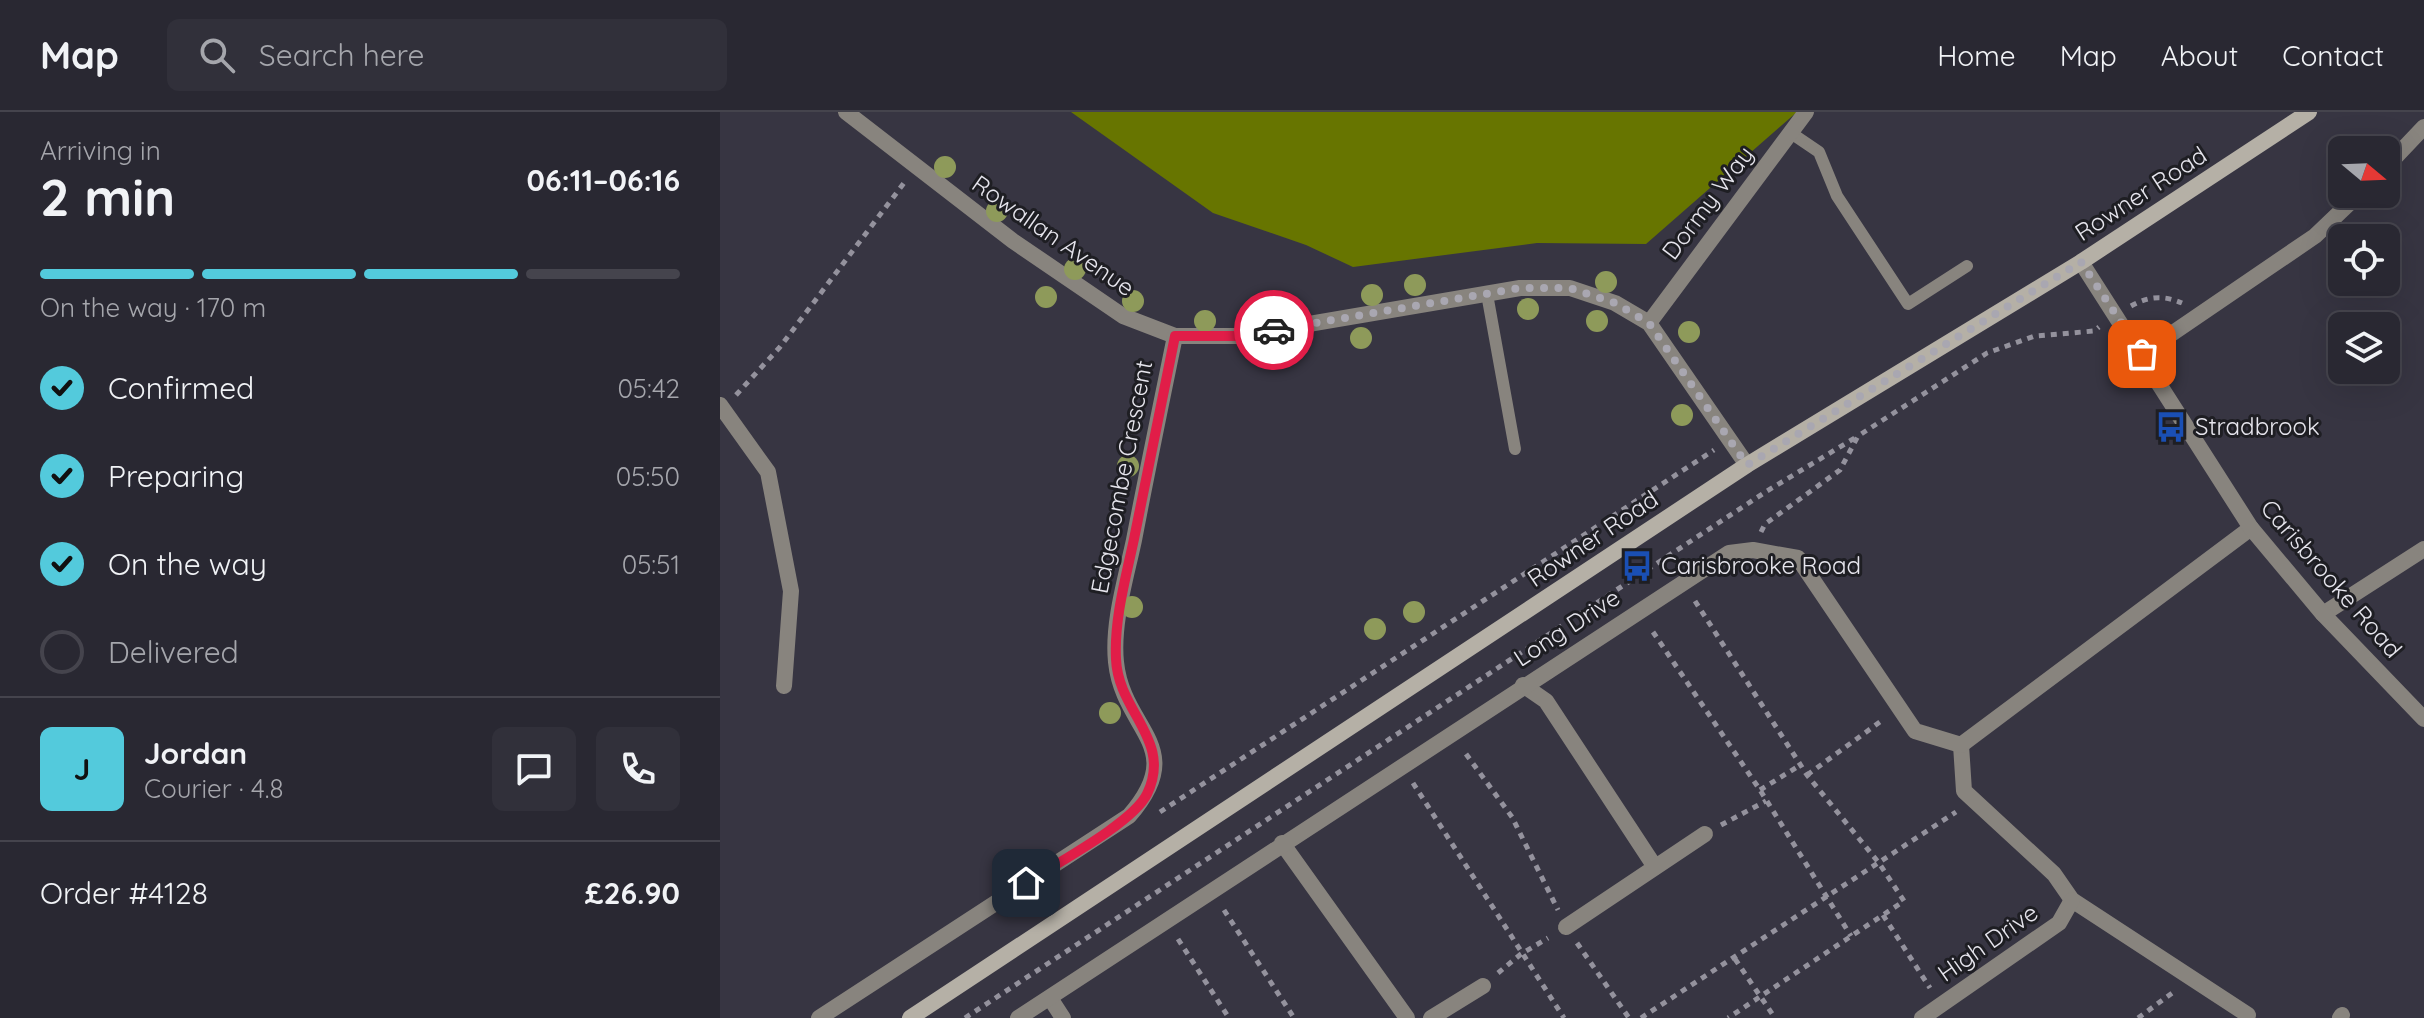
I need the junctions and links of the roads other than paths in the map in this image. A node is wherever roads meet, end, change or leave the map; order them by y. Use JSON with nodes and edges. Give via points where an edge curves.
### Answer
{"nodes":[{"id":1,"x":846,"y":112,"type":"edge"},
{"id":2,"x":1806,"y":112,"type":"edge"},
{"id":3,"x":2309,"y":112,"type":"edge"},
{"id":4,"x":2424,"y":127,"type":"edge"},
{"id":5,"x":1791,"y":133,"type":"junction"},
{"id":6,"x":2400,"y":152,"type":"edge"},
{"id":7,"x":2344,"y":208,"type":"edge"},
{"id":8,"x":2081,"y":262,"type":"junction"},
{"id":9,"x":1967,"y":266,"type":"dead end"},
{"id":10,"x":1487,"y":294,"type":"junction"},
{"id":11,"x":1649,"y":323,"type":"junction"},
{"id":12,"x":1175,"y":336,"type":"junction"},
{"id":13,"x":2142,"y":354,"type":"junction"},
{"id":14,"x":722,"y":406,"type":"edge"},
{"id":15,"x":1515,"y":449,"type":"dead end"},
{"id":16,"x":1747,"y":465,"type":"junction"},
{"id":17,"x":2251,"y":528,"type":"junction"},
{"id":18,"x":2424,"y":549,"type":"edge"},
{"id":19,"x":2323,"y":614,"type":"junction"},
{"id":20,"x":1523,"y":685,"type":"junction"},
{"id":21,"x":784,"y":686,"type":"dead end"},
{"id":22,"x":2424,"y":719,"type":"edge"},
{"id":23,"x":1961,"y":745,"type":"junction"},
{"id":24,"x":1705,"y":834,"type":"road end"},
{"id":25,"x":1282,"y":843,"type":"junction"},
{"id":26,"x":1655,"y":867,"type":"junction"},
{"id":27,"x":2072,"y":900,"type":"junction"},
{"id":28,"x":1566,"y":927,"type":"road end"},
{"id":29,"x":1483,"y":986,"type":"road end"},
{"id":30,"x":1050,"y":998,"type":"junction"},
{"id":31,"x":2248,"y":1015,"type":"dead end"},
{"id":32,"x":819,"y":1018,"type":"edge"},
{"id":33,"x":910,"y":1018,"type":"edge"},
{"id":34,"x":1018,"y":1018,"type":"edge"},
{"id":35,"x":1063,"y":1018,"type":"edge"},
{"id":36,"x":1407,"y":1018,"type":"edge"},
{"id":37,"x":1431,"y":1018,"type":"edge"},
{"id":38,"x":1922,"y":1018,"type":"edge"}],
"edges":[{"from":1,"to":12,"type":"street","name":"Rowallan Avenue","via":[[1013,241],[1123,316]]},
{"from":2,"to":5,"type":"street","name":"Dormy Way"},
{"from":3,"to":8,"type":"main road","name":"Rowner Road"},
{"from":4,"to":6,"type":"street"},
{"from":5,"to":9,"type":"lane","via":[[1819,152],[1837,196],[1908,304]]},
{"from":5,"to":11,"type":"street","name":"Dormy Way"},
{"from":7,"to":13,"type":"street","via":[[2315,236]]},
{"from":8,"to":13,"type":"street","name":"Carisbrooke Road"},
{"from":8,"to":16,"type":"main road","name":"Rowner Road"},
{"from":10,"to":11,"type":"street","name":"Rowallan Avenue","via":[[1570,288],[1615,303]]},
{"from":10,"to":12,"type":"street","name":"Rowallan Avenue","via":[[1238,336]]},
{"from":10,"to":15,"type":"lane"},
{"from":11,"to":16,"type":"street","name":"Rowallan Avenue"},
{"from":12,"to":32,"type":"street","name":"Edgecombe Crescent","via":[[1116,659],[1122,695],[1154,746],[1156,769],[1146,796],[1129,816]]},
{"from":13,"to":17,"type":"street","name":"Carisbrooke Road"},
{"from":14,"to":21,"type":"street","via":[[768,472],[791,591]]},
{"from":16,"to":33,"type":"main road","name":"Rowner Road"},
{"from":17,"to":19,"type":"street","name":"Carisbrooke Road"},
{"from":17,"to":23,"type":"street"},
{"from":18,"to":19,"type":"street"},
{"from":19,"to":22,"type":"street","name":"Carisbrooke Road"},
{"from":20,"to":23,"type":"street","name":"Long Drive","via":[[1729,553],[1753,550],[1798,558],[1915,731]]},
{"from":20,"to":25,"type":"street","name":"Long Drive"},
{"from":20,"to":26,"type":"street","via":[[1546,701]]},
{"from":23,"to":27,"type":"street","via":[[1964,791],[2054,874]]},
{"from":24,"to":26,"type":"street"},
{"from":25,"to":30,"type":"street","name":"Long Drive"},
{"from":25,"to":36,"type":"street"},
{"from":26,"to":28,"type":"street"},
{"from":27,"to":31,"type":"street"},
{"from":27,"to":38,"type":"street","name":"High Drive","via":[[2059,923]]},
{"from":29,"to":37,"type":"street"},
{"from":30,"to":34,"type":"street","name":"Long Drive"},
{"from":30,"to":35,"type":"street"}]}
